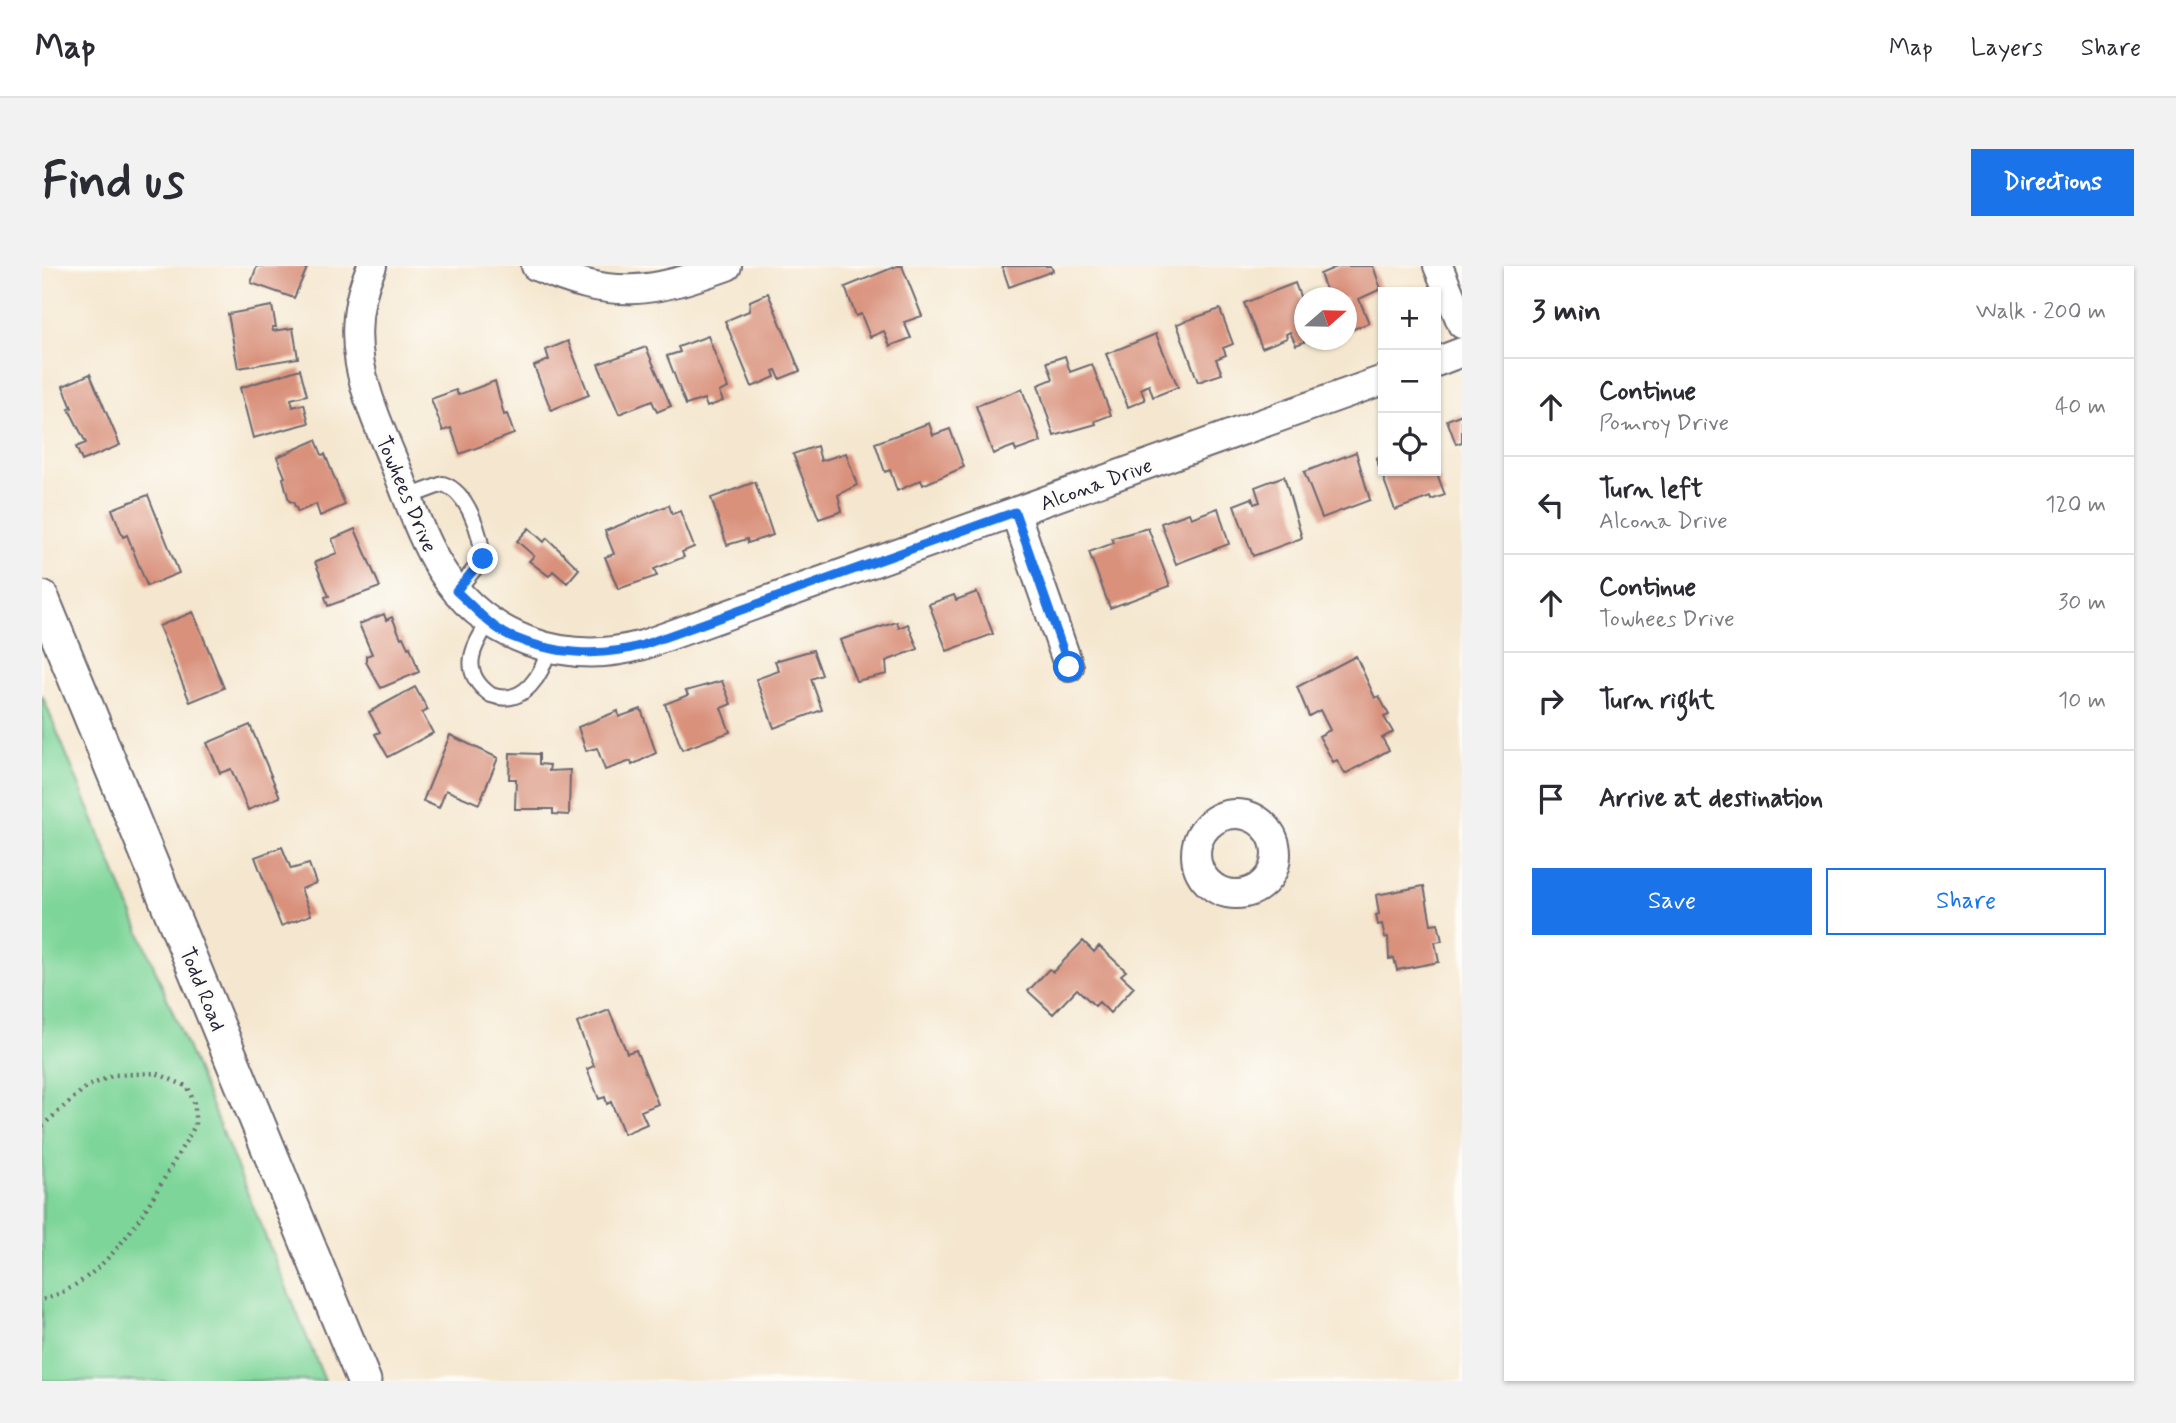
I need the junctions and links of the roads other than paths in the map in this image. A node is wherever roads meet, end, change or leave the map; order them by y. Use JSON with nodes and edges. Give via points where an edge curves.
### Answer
{"nodes":[{"id":1,"x":372,"y":266,"type":"edge"},
{"id":2,"x":536,"y":266,"type":"edge"},
{"id":3,"x":727,"y":266,"type":"edge"},
{"id":4,"x":1438,"y":266,"type":"edge"},
{"id":5,"x":1462,"y":324,"type":"edge"},
{"id":6,"x":1462,"y":352,"type":"edge"},
{"id":7,"x":1441,"y":360,"type":"edge"},
{"id":8,"x":1378,"y":382,"type":"edge"},
{"id":9,"x":408,"y":497,"type":"junction"},
{"id":10,"x":1015,"y":512,"type":"junction"},
{"id":11,"x":456,"y":591,"type":"junction"},
{"id":12,"x":42,"y":598,"type":"edge"},
{"id":13,"x":489,"y":622,"type":"junction"},
{"id":14,"x":558,"y":649,"type":"junction"},
{"id":15,"x":1069,"y":667,"type":"dead end"},
{"id":16,"x":364,"y":1381,"type":"edge"}],
"edges":[{"from":1,"to":9,"type":"street","name":"Towhees Drive","via":[[356,332],[359,368]]},
{"from":2,"to":3,"type":"street","via":[[579,284],[618,290],[665,286]]},
{"from":4,"to":5,"type":"street"},
{"from":6,"to":7,"type":"street"},
{"from":8,"to":10,"type":"street","name":"Alcona Drive"},
{"from":9,"to":11,"type":"street","name":"Towhees Drive","via":[[428,547]]},
{"from":9,"to":11,"type":"lane","via":[[443,484],[458,491],[464,501],[483,559]]},
{"from":10,"to":14,"type":"street","name":"Alcona Drive","via":[[643,645],[608,653]]},
{"from":10,"to":15,"type":"street"},
{"from":11,"to":13,"type":"street","name":"Towhees Drive"},
{"from":12,"to":16,"type":"street","name":"Todd Road"},
{"from":13,"to":14,"type":"street","name":"Towhees Drive","via":[[508,635]]},
{"from":13,"to":14,"type":"lane","via":[[473,646],[471,663],[476,680],[491,695],[510,696],[533,684]]}]}
